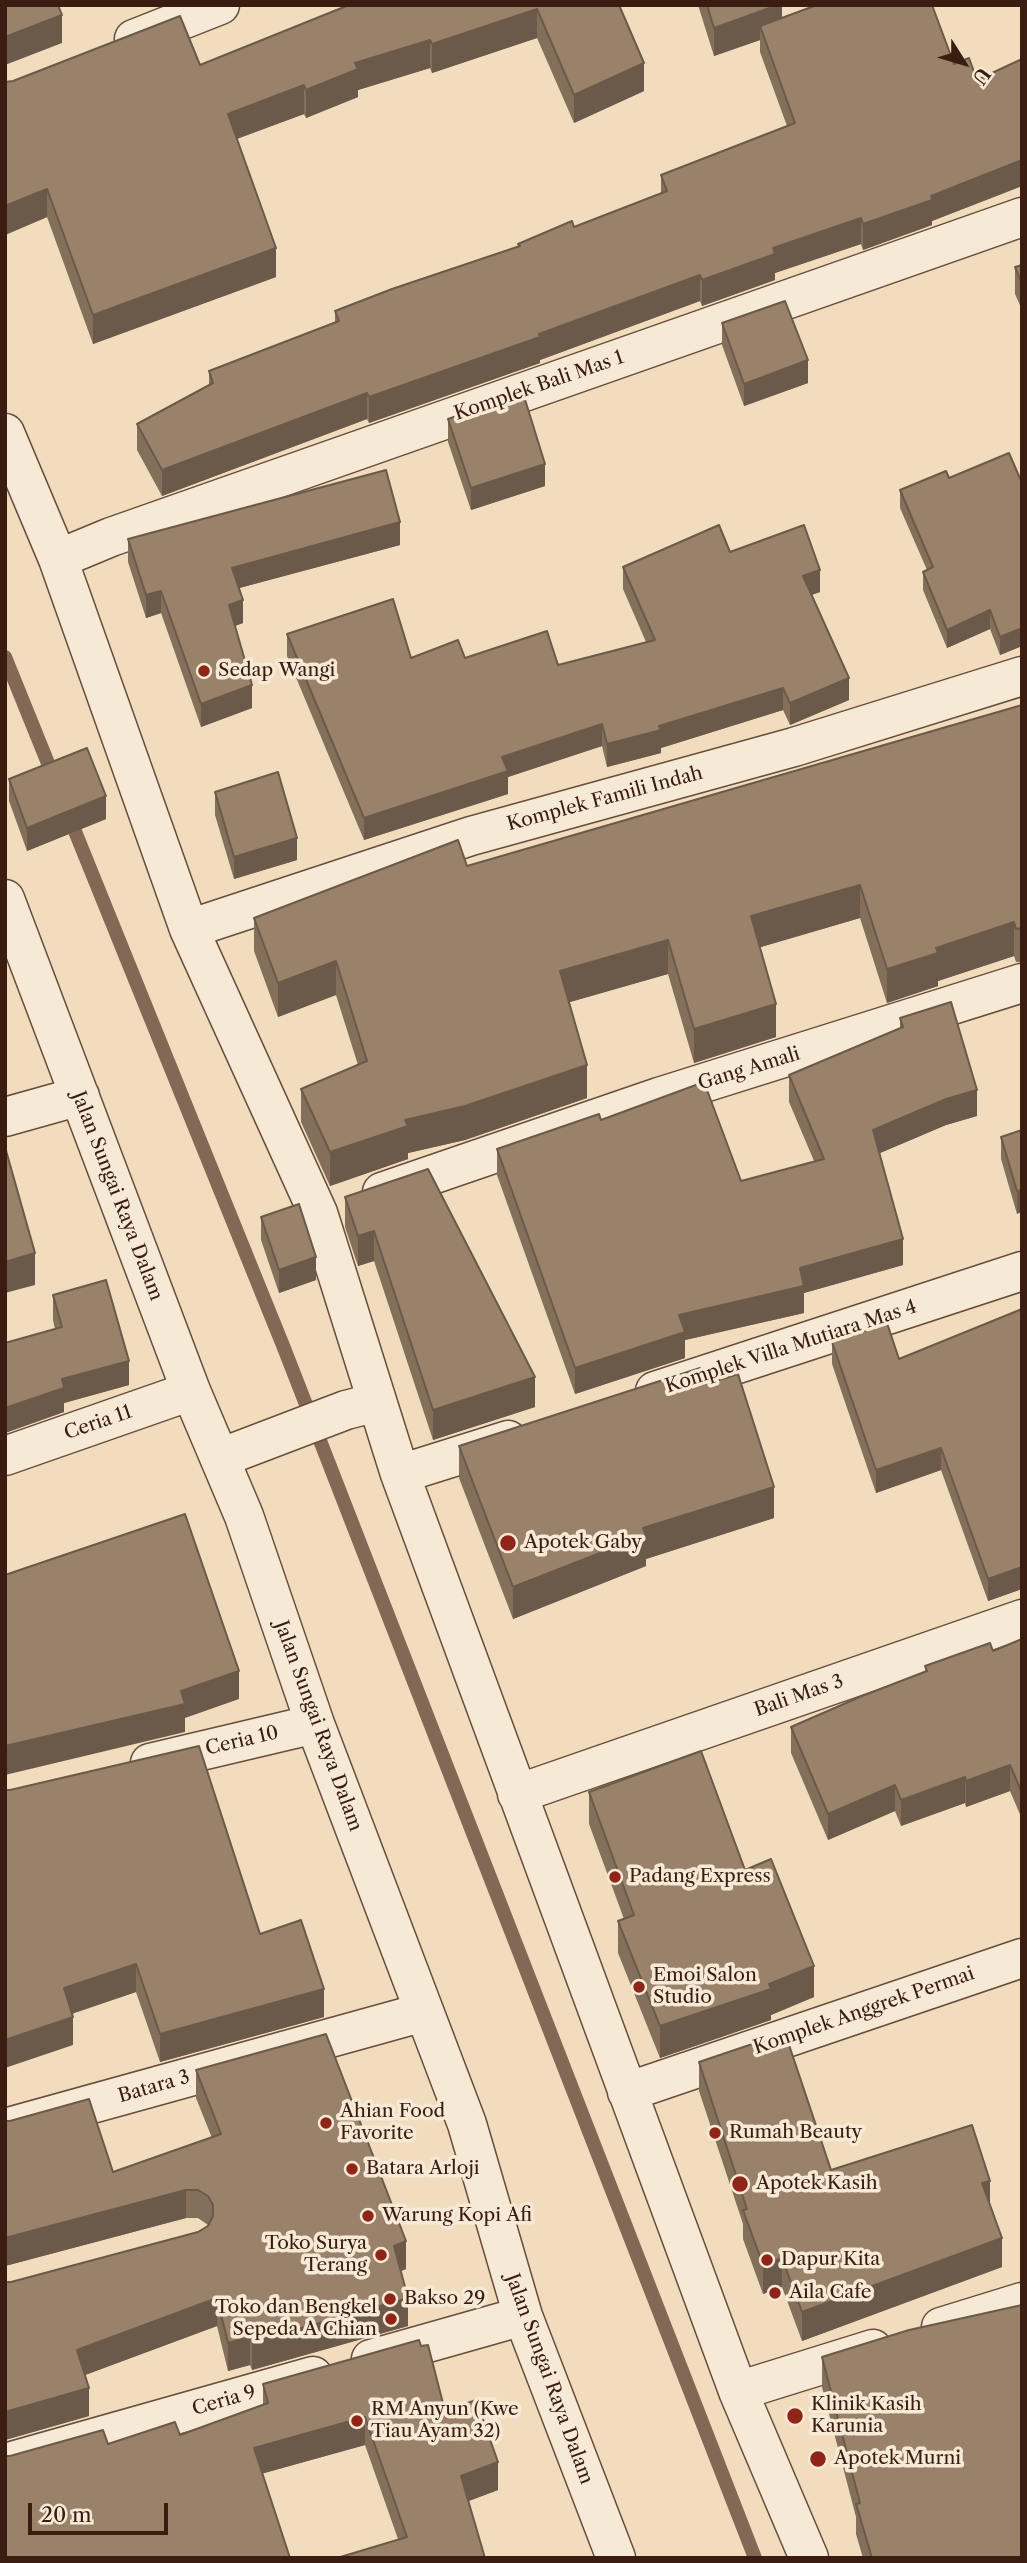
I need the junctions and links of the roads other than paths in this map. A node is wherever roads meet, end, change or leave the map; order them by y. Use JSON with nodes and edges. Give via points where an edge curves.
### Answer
{"nodes":[{"id":1,"x":220,"y":5,"type":"edge"},
{"id":2,"x":106,"y":50,"type":"edge"},
{"id":3,"x":1022,"y":217,"type":"edge"},
{"id":4,"x":5,"y":433,"type":"edge"},
{"id":5,"x":58,"y":559,"type":"junction"},
{"id":6,"x":1022,"y":676,"type":"edge"},
{"id":7,"x":5,"y":899,"type":"edge"},
{"id":8,"x":189,"y":929,"type":"junction"},
{"id":9,"x":1022,"y":983,"type":"edge"},
{"id":10,"x":80,"y":1097,"type":"junction"},
{"id":11,"x":5,"y":1117,"type":"edge"},
{"id":12,"x":318,"y":1213,"type":"junction"},
{"id":13,"x":1022,"y":1271,"type":"edge"},
{"id":14,"x":191,"y":1391,"type":"junction"},
{"id":15,"x":624,"y":1401,"type":"edge"},
{"id":16,"x":362,"y":1406,"type":"junction"},
{"id":17,"x":544,"y":1427,"type":"edge"},
{"id":18,"x":5,"y":1455,"type":"edge"},
{"id":19,"x":220,"y":1458,"type":"junction"},
{"id":20,"x":400,"y":1474,"type":"junction"},
{"id":21,"x":1022,"y":1619,"type":"edge"},
{"id":22,"x":315,"y":1724,"type":"junction"},
{"id":23,"x":113,"y":1772,"type":"edge"},
{"id":24,"x":517,"y":1794,"type":"junction"},
{"id":25,"x":1022,"y":1958,"type":"edge"},
{"id":26,"x":424,"y":2011,"type":"junction"},
{"id":27,"x":627,"y":2092,"type":"junction"},
{"id":28,"x":5,"y":2128,"type":"edge"},
{"id":29,"x":1022,"y":2302,"type":"edge"},
{"id":30,"x":523,"y":2316,"type":"junction"},
{"id":31,"x":738,"y":2391,"type":"junction"},
{"id":32,"x":5,"y":2463,"type":"edge"},
{"id":33,"x":616,"y":2558,"type":"edge"},
{"id":34,"x":808,"y":2558,"type":"edge"}],
"edges":[{"from":1,"to":2,"type":"street"},
{"from":3,"to":5,"type":"street","name":"Komplek Bali Mas 1"},
{"from":4,"to":5,"type":"street"},
{"from":5,"to":8,"type":"street"},
{"from":6,"to":8,"type":"street","name":"Komplek Famili Indah","via":[[794,747],[471,836]]},
{"from":7,"to":10,"type":"street","name":"Jalan Sungai Raya Dalam"},
{"from":8,"to":12,"type":"street"},
{"from":9,"to":12,"type":"street","name":"Gang Amali","via":[[659,1097]]},
{"from":10,"to":11,"type":"street"},
{"from":10,"to":14,"type":"street","name":"Jalan Sungai Raya Dalam"},
{"from":12,"to":16,"type":"street"},
{"from":13,"to":15,"type":"street","name":"Komplek Villa Mutiara Mas 4"},
{"from":14,"to":18,"type":"street","name":"Ceria 11"},
{"from":14,"to":19,"type":"street","name":"Jalan Sungai Raya Dalam"},
{"from":16,"to":19,"type":"street"},
{"from":16,"to":20,"type":"street"},
{"from":17,"to":20,"type":"street"},
{"from":19,"to":22,"type":"street","name":"Jalan Sungai Raya Dalam"},
{"from":20,"to":24,"type":"street"},
{"from":21,"to":24,"type":"street","name":"Bali Mas 3"},
{"from":22,"to":23,"type":"street","name":"Ceria 10"},
{"from":22,"to":26,"type":"street","name":"Jalan Sungai Raya Dalam"},
{"from":24,"to":27,"type":"street"},
{"from":25,"to":27,"type":"street","name":"Komplek Anggrek Permai"},
{"from":26,"to":28,"type":"street","name":"Batara 3"},
{"from":26,"to":30,"type":"street","name":"Jalan Sungai Raya Dalam","via":[[467,2124]]},
{"from":27,"to":31,"type":"street"},
{"from":29,"to":31,"type":"street"},
{"from":30,"to":32,"type":"street","name":"Ceria 9"},
{"from":30,"to":33,"type":"street","name":"Jalan Sungai Raya Dalam"},
{"from":31,"to":34,"type":"street"}]}
